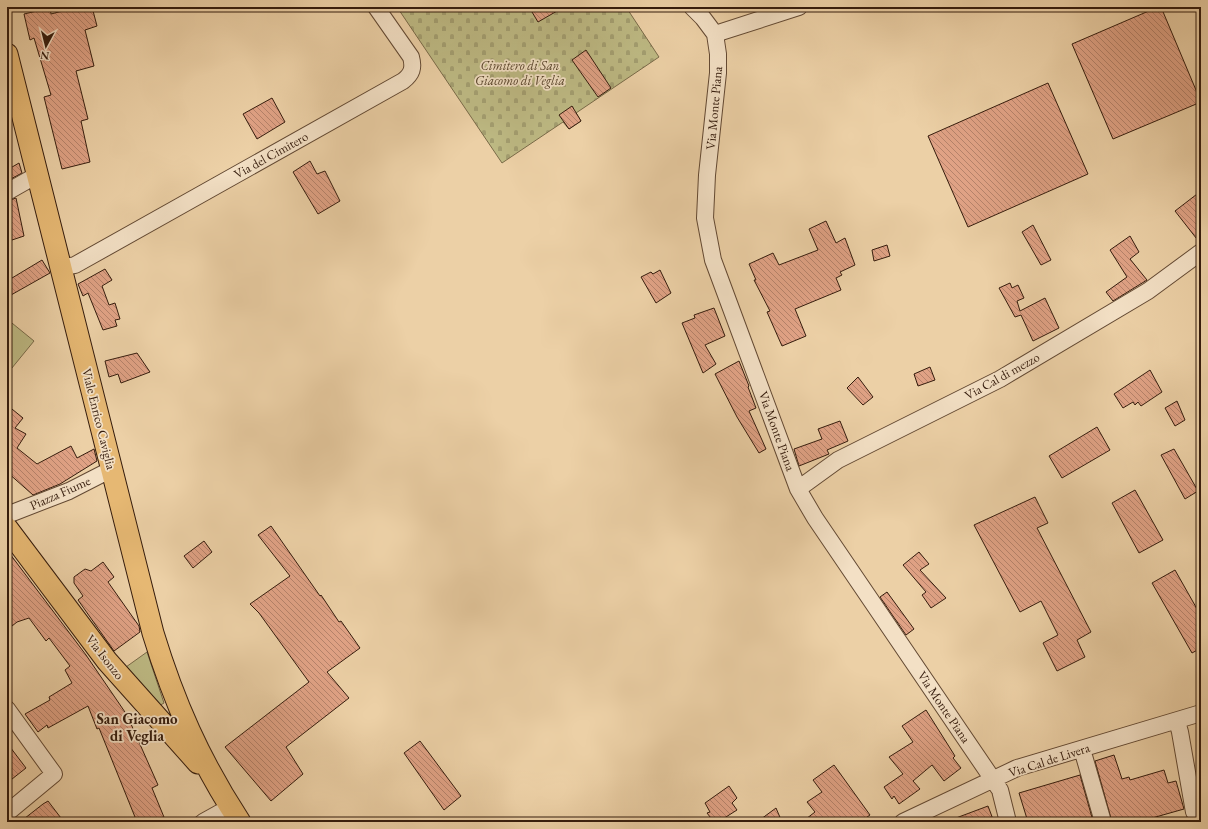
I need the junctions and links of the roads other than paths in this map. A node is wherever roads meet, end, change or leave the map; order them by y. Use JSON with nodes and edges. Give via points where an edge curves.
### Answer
{"nodes":[{"id":1,"x":376,"y":7,"type":"edge"},
{"id":2,"x":692,"y":7,"type":"edge"},
{"id":3,"x":800,"y":7,"type":"edge"},
{"id":4,"x":714,"y":34,"type":"junction"},
{"id":5,"x":7,"y":54,"type":"edge"},
{"id":6,"x":37,"y":175,"type":"junction"},
{"id":7,"x":7,"y":192,"type":"edge"},
{"id":8,"x":1201,"y":252,"type":"edge"},
{"id":9,"x":60,"y":268,"type":"junction"},
{"id":10,"x":112,"y":469,"type":"junction"},
{"id":11,"x":798,"y":489,"type":"junction"},
{"id":12,"x":7,"y":515,"type":"edge"},
{"id":13,"x":7,"y":528,"type":"edge"},
{"id":14,"x":7,"y":709,"type":"edge"},
{"id":15,"x":1201,"y":713,"type":"edge"},
{"id":16,"x":1177,"y":721,"type":"junction"},
{"id":17,"x":1082,"y":749,"type":"junction"},
{"id":18,"x":213,"y":777,"type":"junction"},
{"id":19,"x":993,"y":778,"type":"junction"},
{"id":20,"x":1194,"y":812,"type":"dead end"},
{"id":21,"x":7,"y":813,"type":"edge"},
{"id":22,"x":235,"y":814,"type":"edge"},
{"id":23,"x":203,"y":822,"type":"edge"},
{"id":24,"x":903,"y":822,"type":"edge"},
{"id":25,"x":1008,"y":822,"type":"edge"},
{"id":26,"x":1103,"y":822,"type":"edge"}],
"edges":[{"from":1,"to":9,"type":"street","name":"Via del Cimitero","via":[[411,57],[413,66],[410,75],[403,81],[75,265]]},
{"from":2,"to":4,"type":"street","via":[[704,18]]},
{"from":3,"to":4,"type":"street"},
{"from":4,"to":11,"type":"street","name":"Via Monte Piana","via":[[718,73],[705,218],[713,260]]},
{"from":5,"to":6,"type":"main road","name":"Viale Enrico Caviglia"},
{"from":6,"to":7,"type":"street"},
{"from":6,"to":9,"type":"main road","name":"Viale Enrico Caviglia"},
{"from":8,"to":11,"type":"street","name":"Via Cal di mezzo","via":[[1148,291],[1007,375],[838,460]]},
{"from":9,"to":10,"type":"main road","name":"Viale Enrico Caviglia"},
{"from":10,"to":12,"type":"street","name":"Piazza Fiume","via":[[69,491]]},
{"from":10,"to":18,"type":"main road","name":"Viale Enrico Caviglia","via":[[161,658],[193,740]]},
{"from":11,"to":19,"type":"street","name":"Via Monte Piana","via":[[815,518]]},
{"from":13,"to":18,"type":"main road","name":"Via Isonzo","via":[[107,661],[178,742]]},
{"from":14,"to":21,"type":"street","via":[[54,774]]},
{"from":15,"to":16,"type":"street","name":"Via Cal de Livera"},
{"from":16,"to":17,"type":"street","name":"Via Cal de Livera"},
{"from":16,"to":20,"type":"street"},
{"from":17,"to":19,"type":"street","name":"Via Cal de Livera","via":[[1017,768]]},
{"from":17,"to":26,"type":"street"},
{"from":18,"to":22,"type":"main road"},
{"from":19,"to":24,"type":"street","name":"Via Cal de Livera"},
{"from":19,"to":25,"type":"street","name":"Via Monte Piana","via":[[1000,790]]},
{"from":22,"to":23,"type":"street"}]}
